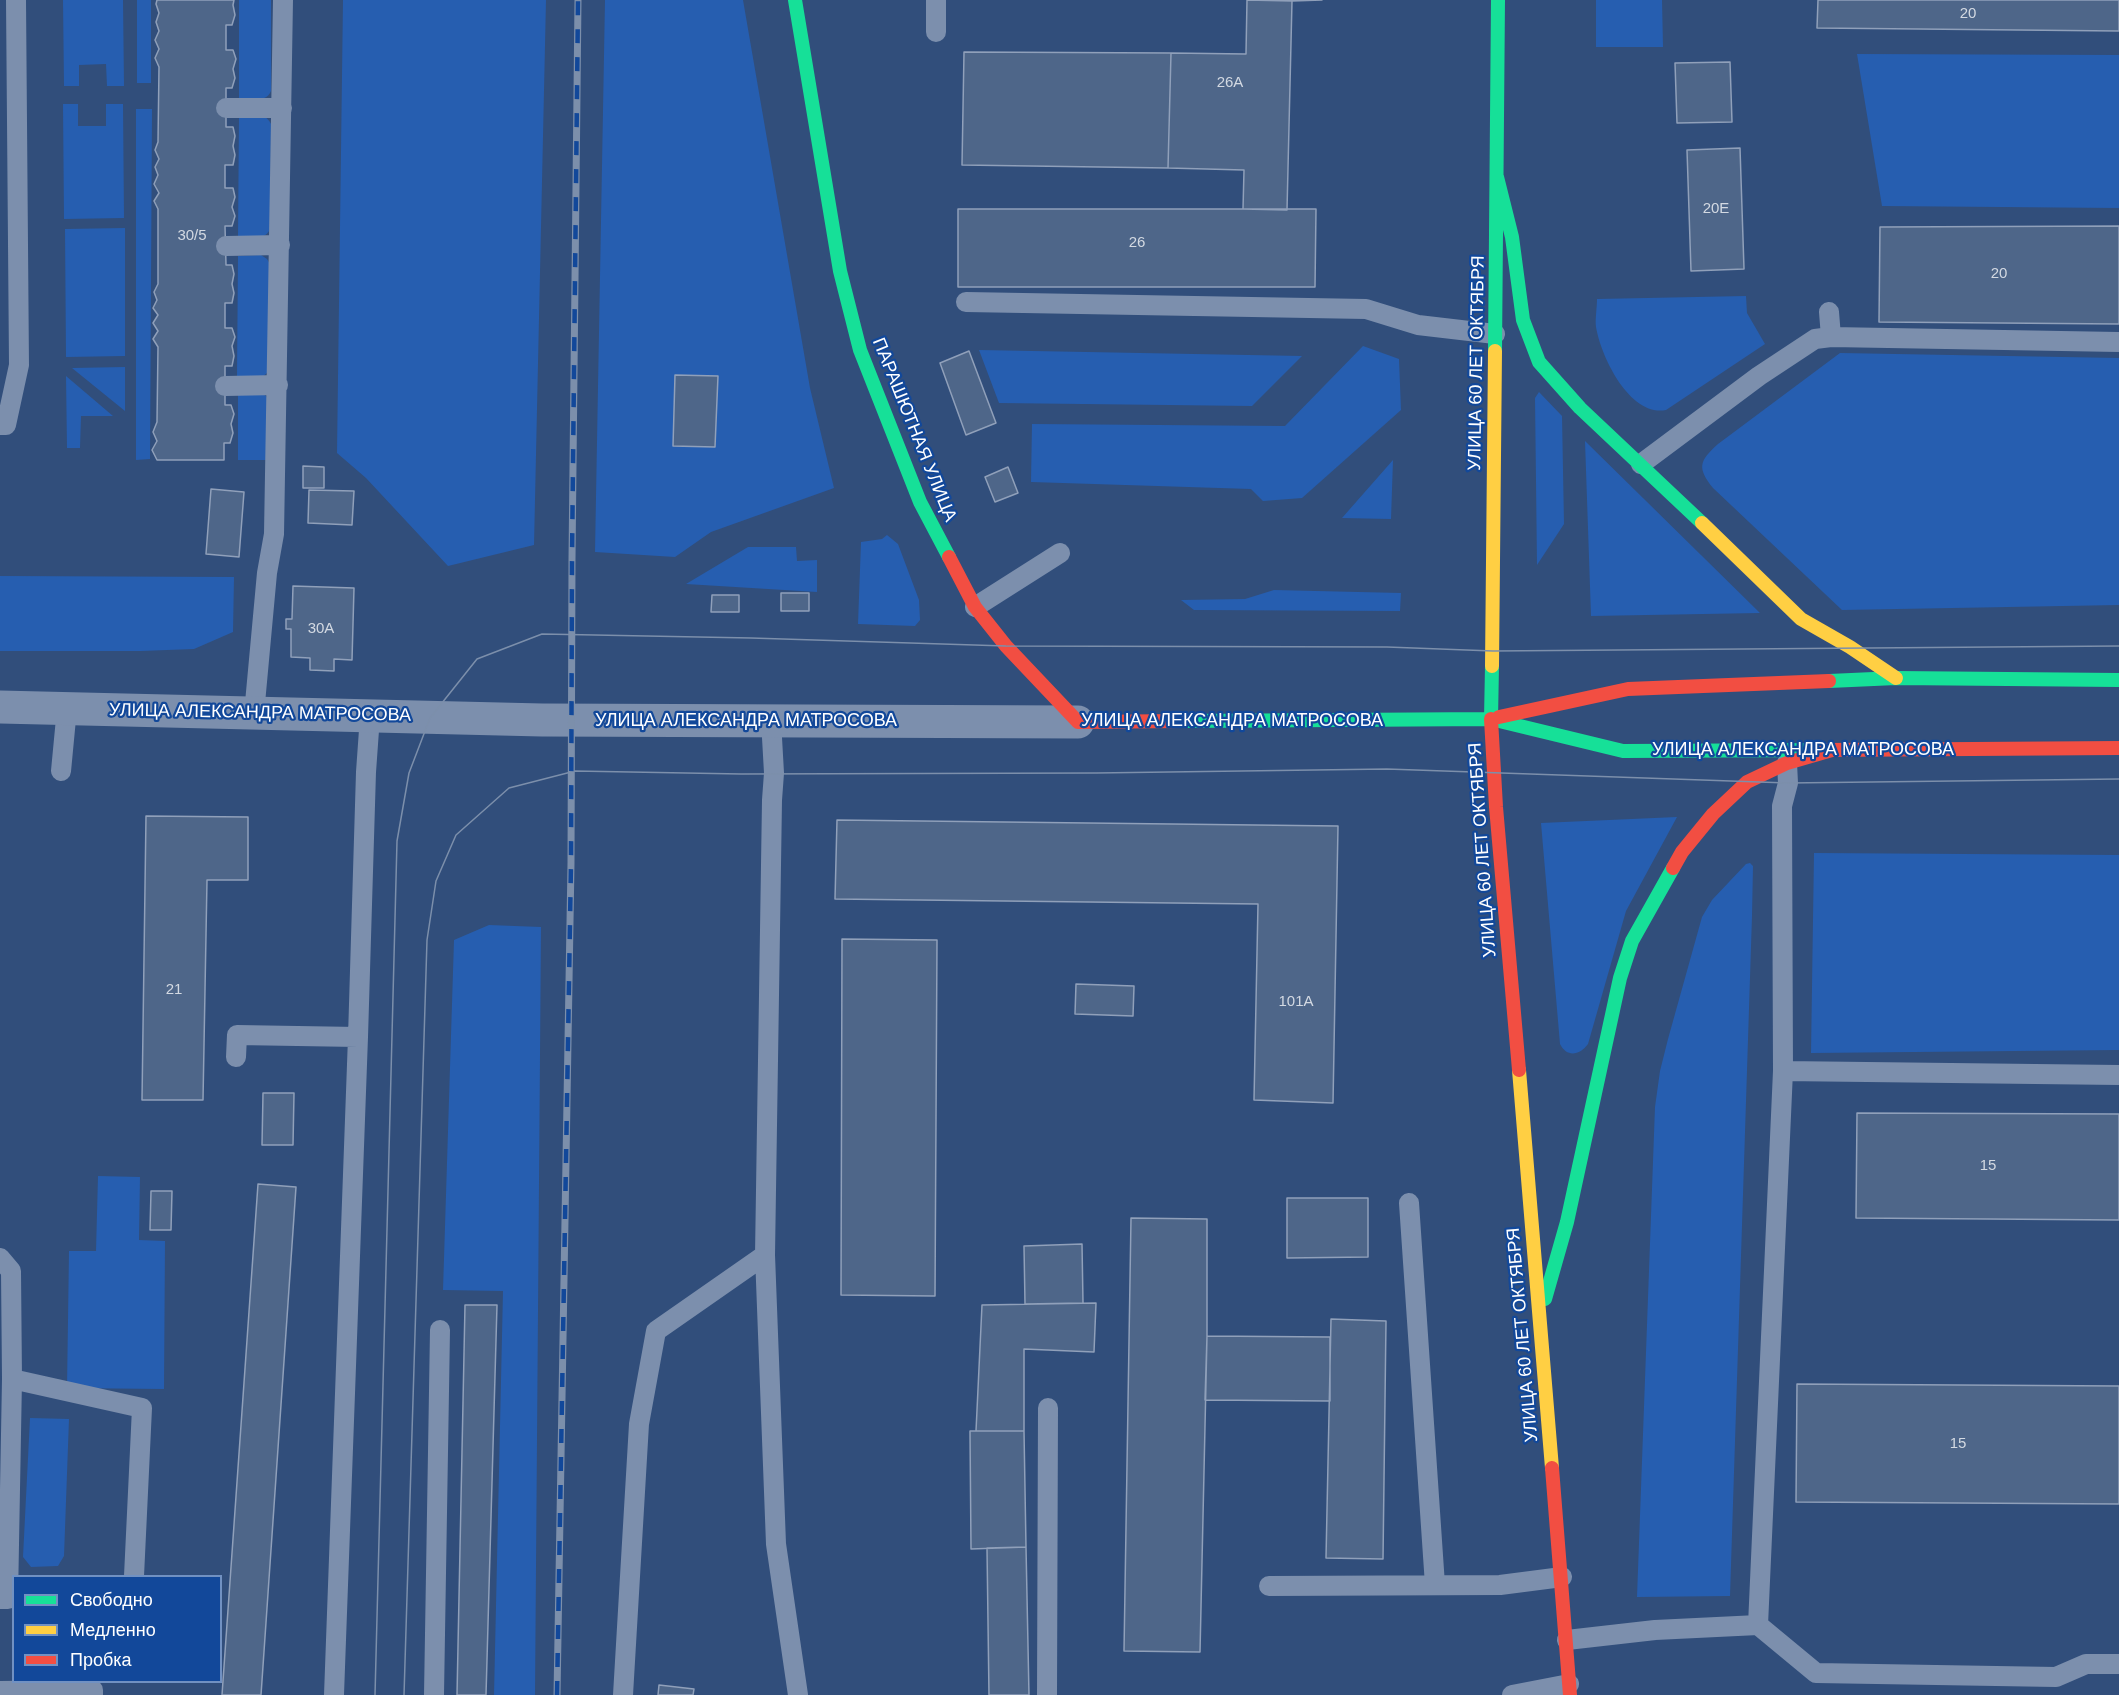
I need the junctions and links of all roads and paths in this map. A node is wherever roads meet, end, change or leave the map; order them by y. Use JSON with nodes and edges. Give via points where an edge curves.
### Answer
{"nodes":[{"id":1,"x":16,"y":0,"type":"edge"},
{"id":2,"x":283,"y":0,"type":"edge"},
{"id":3,"x":795,"y":0,"type":"edge"},
{"id":4,"x":936,"y":0,"type":"edge"},
{"id":5,"x":1498,"y":0,"type":"edge"},
{"id":6,"x":936,"y":32,"type":"dead end"},
{"id":7,"x":226,"y":108,"type":"dead end"},
{"id":8,"x":282,"y":108,"type":"junction"},
{"id":9,"x":1497,"y":177,"type":"junction"},
{"id":10,"x":280,"y":245,"type":"junction"},
{"id":11,"x":226,"y":246,"type":"dead end"},
{"id":12,"x":966,"y":302,"type":"dead end"},
{"id":13,"x":1829,"y":312,"type":"dead end"},
{"id":14,"x":1495,"y":334,"type":"junction"},
{"id":15,"x":1831,"y":337,"type":"junction"},
{"id":16,"x":2119,"y":342,"type":"edge"},
{"id":17,"x":278,"y":385,"type":"junction"},
{"id":18,"x":225,"y":386,"type":"dead end"},
{"id":19,"x":0,"y":425,"type":"edge"},
{"id":20,"x":1641,"y":464,"type":"junction"},
{"id":21,"x":1059,"y":553,"type":"dead end"},
{"id":22,"x":975,"y":607,"type":"junction"},
{"id":23,"x":1896,"y":678,"type":"junction"},
{"id":24,"x":2119,"y":680,"type":"edge"},
{"id":25,"x":0,"y":707,"type":"edge"},
{"id":26,"x":67,"y":708,"type":"junction"},
{"id":27,"x":255,"y":714,"type":"junction"},
{"id":28,"x":370,"y":716,"type":"junction"},
{"id":29,"x":1491,"y":719,"type":"junction"},
{"id":30,"x":771,"y":720,"type":"junction"},
{"id":31,"x":1078,"y":722,"type":"junction"},
{"id":32,"x":2119,"y":748,"type":"edge"},
{"id":33,"x":1832,"y":750,"type":"junction"},
{"id":34,"x":1787,"y":763,"type":"junction"},
{"id":35,"x":61,"y":771,"type":"dead end"},
{"id":36,"x":358,"y":1036,"type":"junction"},
{"id":37,"x":236,"y":1057,"type":"dead end"},
{"id":38,"x":1783,"y":1071,"type":"junction"},
{"id":39,"x":2119,"y":1075,"type":"edge"},
{"id":40,"x":1409,"y":1203,"type":"dead end"},
{"id":41,"x":765,"y":1255,"type":"junction"},
{"id":42,"x":4,"y":1267,"type":"edge"},
{"id":43,"x":1540,"y":1319,"type":"junction"},
{"id":44,"x":440,"y":1330,"type":"dead end"},
{"id":45,"x":12,"y":1379,"type":"junction"},
{"id":46,"x":1048,"y":1408,"type":"dead end"},
{"id":47,"x":134,"y":1575,"type":"edge"},
{"id":48,"x":1562,"y":1578,"type":"junction"},
{"id":49,"x":1269,"y":1586,"type":"dead end"},
{"id":50,"x":1435,"y":1586,"type":"junction"},
{"id":51,"x":7,"y":1599,"type":"edge"},
{"id":52,"x":1758,"y":1625,"type":"junction"},
{"id":53,"x":1567,"y":1640,"type":"junction"},
{"id":54,"x":2119,"y":1664,"type":"edge"},
{"id":55,"x":1570,"y":1690,"type":"edge"},
{"id":56,"x":0,"y":1691,"type":"edge"},
{"id":57,"x":93,"y":1695,"type":"edge"},
{"id":58,"x":334,"y":1695,"type":"edge"},
{"id":59,"x":434,"y":1695,"type":"edge"},
{"id":60,"x":623,"y":1695,"type":"edge"},
{"id":61,"x":798,"y":1695,"type":"edge"},
{"id":62,"x":1047,"y":1695,"type":"edge"},
{"id":63,"x":1512,"y":1695,"type":"edge"}],
"edges":[{"from":1,"to":19,"type":"lane","via":[[19,365],[6,425]]},
{"from":2,"to":8,"type":"lane"},
{"from":3,"to":22,"type":"main road","name":"ПАРАШЮТНАЯ УЛИЦА","via":[[840,271],[860,350],[920,502]]},
{"from":4,"to":6,"type":"lane"},
{"from":5,"to":9,"type":"main road","name":"УЛИЦА 60 ЛЕТ ОКТЯБРЯ"},
{"from":7,"to":8,"type":"lane"},
{"from":8,"to":10,"type":"lane"},
{"from":9,"to":14,"type":"main road","name":"УЛИЦА 60 ЛЕТ ОКТЯБРЯ"},
{"from":9,"to":20,"type":"main road","via":[[1512,237],[1524,320],[1539,362],[1580,408]]},
{"from":10,"to":11,"type":"lane"},
{"from":10,"to":17,"type":"lane"},
{"from":12,"to":14,"type":"lane","via":[[1366,309],[1419,325]]},
{"from":13,"to":15,"type":"lane"},
{"from":14,"to":29,"type":"main road","name":"УЛИЦА 60 ЛЕТ ОКТЯБРЯ"},
{"from":15,"to":16,"type":"lane"},
{"from":15,"to":20,"type":"lane","via":[[1815,339],[1787,357]]},
{"from":17,"to":18,"type":"lane"},
{"from":17,"to":27,"type":"lane","via":[[274,534]]},
{"from":20,"to":23,"type":"main road","via":[[1801,620]]},
{"from":21,"to":22,"type":"lane"},
{"from":22,"to":31,"type":"main road","name":"ПАРАШЮТНАЯ УЛИЦА"},
{"from":23,"to":24,"type":"main road","name":"УЛИЦА АЛЕКСАНДРА МАТРОСОВА"},
{"from":23,"to":29,"type":"main road","name":"УЛИЦА АЛЕКСАНДРА МАТРОСОВА","via":[[1628,689]]},
{"from":25,"to":26,"type":"street","name":"УЛИЦА АЛЕКСАНДРА МАТРОСОВА"},
{"from":26,"to":27,"type":"street","name":"УЛИЦА АЛЕКСАНДРА МАТРОСОВА"},
{"from":26,"to":35,"type":"lane"},
{"from":27,"to":28,"type":"street","name":"УЛИЦА АЛЕКСАНДРА МАТРОСОВА"},
{"from":28,"to":30,"type":"street","name":"УЛИЦА АЛЕКСАНДРА МАТРОСОВА"},
{"from":28,"to":36,"type":"lane"},
{"from":29,"to":31,"type":"main road","name":"УЛИЦА АЛЕКСАНДРА МАТРОСОВА"},
{"from":29,"to":33,"type":"main road","name":"УЛИЦА АЛЕКСАНДРА МАТРОСОВА","via":[[1623,751]]},
{"from":29,"to":43,"type":"main road","name":"УЛИЦА 60 ЛЕТ ОКТЯБРЯ"},
{"from":30,"to":31,"type":"street","name":"УЛИЦА АЛЕКСАНДРА МАТРОСОВА"},
{"from":30,"to":41,"type":"lane","via":[[774,773]]},
{"from":32,"to":33,"type":"main road","name":"УЛИЦА АЛЕКСАНДРА МАТРОСОВА"},
{"from":33,"to":34,"type":"main road"},
{"from":34,"to":38,"type":"lane","via":[[1788,783],[1782,806]]},
{"from":34,"to":43,"type":"main road","via":[[1747,782],[1713,814],[1682,852],[1632,941],[1620,978],[1567,1222]]},
{"from":36,"to":37,"type":"lane","via":[[237,1035]]},
{"from":36,"to":58,"type":"lane"},
{"from":38,"to":39,"type":"lane"},
{"from":38,"to":52,"type":"lane"},
{"from":40,"to":50,"type":"lane"},
{"from":41,"to":60,"type":"lane","via":[[656,1331],[639,1424]]},
{"from":41,"to":61,"type":"lane","via":[[776,1544]]},
{"from":42,"to":45,"type":"lane"},
{"from":43,"to":48,"type":"main road","name":"УЛИЦА 60 ЛЕТ ОКТЯБРЯ"},
{"from":44,"to":59,"type":"lane"},
{"from":45,"to":47,"type":"lane","via":[[142,1408]]},
{"from":45,"to":51,"type":"lane"},
{"from":46,"to":62,"type":"lane"},
{"from":48,"to":50,"type":"lane","via":[[1500,1585]]},
{"from":48,"to":53,"type":"main road","name":"УЛИЦА 60 ЛЕТ ОКТЯБРЯ"},
{"from":49,"to":50,"type":"lane"},
{"from":52,"to":53,"type":"lane","via":[[1655,1630]]},
{"from":52,"to":54,"type":"lane","via":[[1816,1672],[2056,1677],[2086,1664]]},
{"from":53,"to":55,"type":"main road","name":"УЛИЦА 60 ЛЕТ ОКТЯБРЯ"},
{"from":55,"to":63,"type":"lane"},
{"from":56,"to":57,"type":"lane","via":[[93,1690]]}]}
